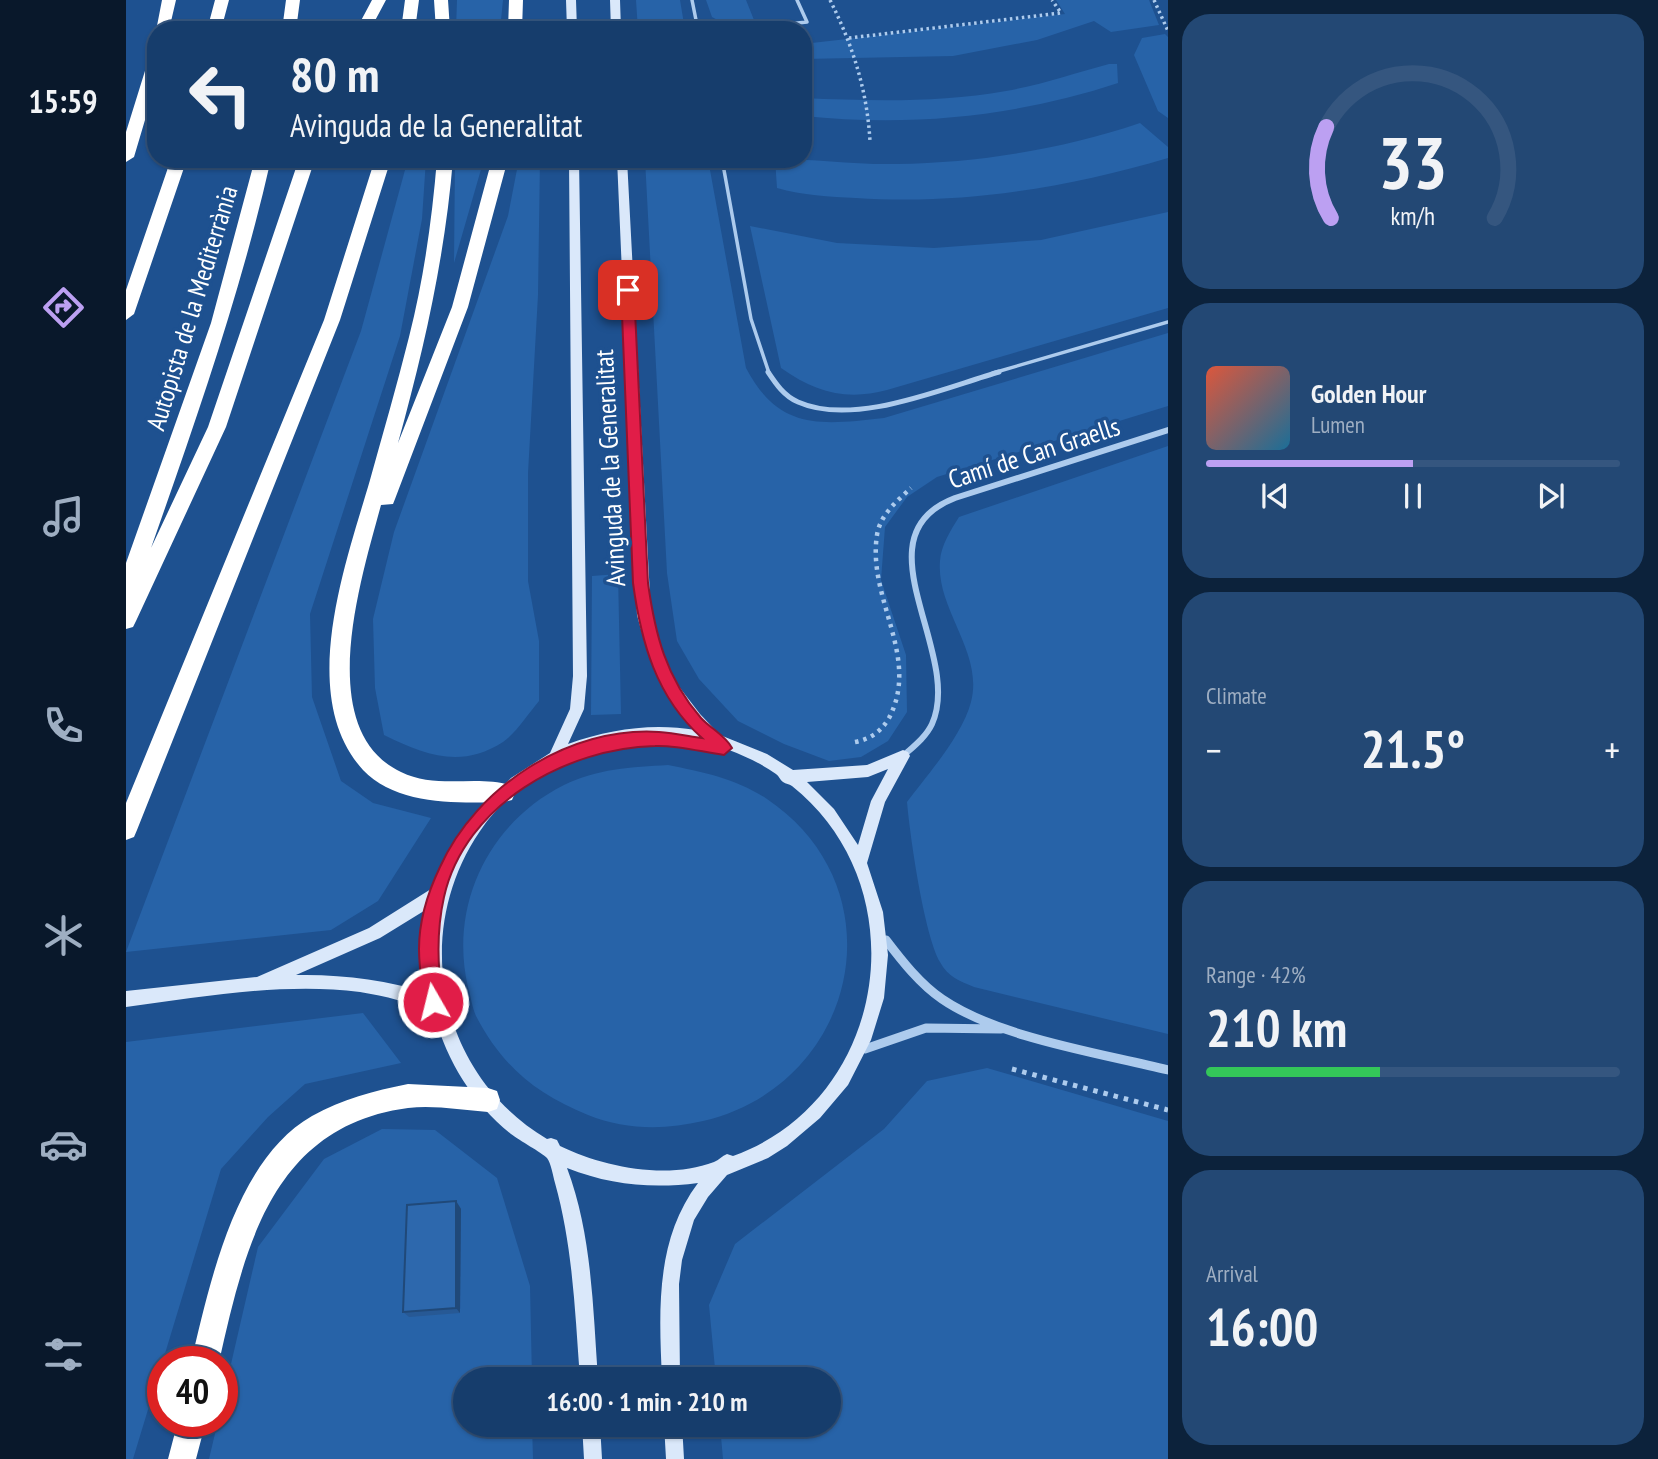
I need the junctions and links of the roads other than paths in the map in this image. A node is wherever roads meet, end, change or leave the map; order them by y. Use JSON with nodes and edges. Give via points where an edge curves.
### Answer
{"nodes":[{"id":1,"x":169,"y":0,"type":"edge"},
{"id":2,"x":222,"y":0,"type":"edge"},
{"id":3,"x":293,"y":0,"type":"edge"},
{"id":4,"x":379,"y":0,"type":"edge"},
{"id":5,"x":412,"y":0,"type":"edge"},
{"id":6,"x":441,"y":0,"type":"edge"},
{"id":7,"x":516,"y":0,"type":"edge"},
{"id":8,"x":571,"y":0,"type":"edge"},
{"id":9,"x":615,"y":0,"type":"edge"},
{"id":10,"x":692,"y":0,"type":"edge"},
{"id":11,"x":797,"y":0,"type":"edge"},
{"id":12,"x":164,"y":21,"type":"edge"},
{"id":13,"x":216,"y":21,"type":"edge"},
{"id":14,"x":290,"y":21,"type":"edge"},
{"id":15,"x":368,"y":21,"type":"edge"},
{"id":16,"x":410,"y":21,"type":"edge"},
{"id":17,"x":442,"y":21,"type":"edge"},
{"id":18,"x":515,"y":21,"type":"edge"},
{"id":19,"x":572,"y":21,"type":"edge"},
{"id":20,"x":616,"y":21,"type":"edge"},
{"id":21,"x":696,"y":21,"type":"edge"},
{"id":22,"x":807,"y":21,"type":"edge"},
{"id":23,"x":147,"y":88,"type":"edge"},
{"id":24,"x":126,"y":157,"type":"edge"},
{"id":25,"x":175,"y":168,"type":"edge"},
{"id":26,"x":261,"y":168,"type":"edge"},
{"id":27,"x":304,"y":168,"type":"edge"},
{"id":28,"x":380,"y":168,"type":"edge"},
{"id":29,"x":444,"y":168,"type":"edge"},
{"id":30,"x":498,"y":168,"type":"edge"},
{"id":31,"x":574,"y":168,"type":"edge"},
{"id":32,"x":622,"y":168,"type":"edge"},
{"id":33,"x":724,"y":168,"type":"edge"},
{"id":34,"x":126,"y":314,"type":"edge"},
{"id":35,"x":1168,"y":322,"type":"edge"},
{"id":36,"x":1168,"y":430,"type":"edge"},
{"id":37,"x":350,"y":585,"type":"junction"},
{"id":38,"x":126,"y":590,"type":"edge"},
{"id":39,"x":126,"y":621,"type":"edge"},
{"id":40,"x":724,"y":748,"type":"junction"},
{"id":41,"x":903,"y":756,"type":"junction"},
{"id":42,"x":552,"y":762,"type":"junction"},
{"id":43,"x":787,"y":777,"type":"junction"},
{"id":44,"x":504,"y":793,"type":"junction"},
{"id":45,"x":126,"y":830,"type":"edge"},
{"id":46,"x":862,"y":858,"type":"junction"},
{"id":47,"x":436,"y":894,"type":"junction"},
{"id":48,"x":886,"y":940,"type":"junction"},
{"id":49,"x":254,"y":983,"type":"junction"},
{"id":50,"x":126,"y":999,"type":"edge"},
{"id":51,"x":433,"y":1002,"type":"junction"},
{"id":52,"x":1005,"y":1029,"type":"junction"},
{"id":53,"x":865,"y":1049,"type":"junction"},
{"id":54,"x":1168,"y":1070,"type":"edge"},
{"id":55,"x":488,"y":1100,"type":"junction"},
{"id":56,"x":551,"y":1146,"type":"junction"},
{"id":57,"x":728,"y":1161,"type":"junction"},
{"id":58,"x":209,"y":1346,"type":"edge"},
{"id":59,"x":588,"y":1367,"type":"edge"},
{"id":60,"x":671,"y":1367,"type":"edge"},
{"id":61,"x":188,"y":1437,"type":"edge"},
{"id":62,"x":592,"y":1437,"type":"edge"},
{"id":63,"x":674,"y":1437,"type":"edge"},
{"id":64,"x":182,"y":1459,"type":"edge"},
{"id":65,"x":593,"y":1459,"type":"edge"},
{"id":66,"x":675,"y":1459,"type":"edge"}],
"edges":[{"from":1,"to":12,"type":"highway"},
{"from":2,"to":13,"type":"highway"},
{"from":3,"to":14,"type":"highway"},
{"from":4,"to":15,"type":"highway"},
{"from":5,"to":16,"type":"highway"},
{"from":6,"to":17,"type":"highway"},
{"from":7,"to":18,"type":"highway"},
{"from":8,"to":19,"type":"street"},
{"from":9,"to":20,"type":"street"},
{"from":10,"to":21,"type":"lane"},
{"from":11,"to":22,"type":"lane"},
{"from":23,"to":24,"type":"highway"},
{"from":25,"to":34,"type":"highway"},
{"from":26,"to":38,"type":"highway","name":"Autopista de la Mediterrània","via":[[198,389]]},
{"from":27,"to":39,"type":"highway","via":[[216,427]]},
{"from":28,"to":45,"type":"highway","via":[[332,320]]},
{"from":29,"to":37,"type":"highway","via":[[422,320]]},
{"from":30,"to":37,"type":"highway","via":[[460,307]]},
{"from":31,"to":42,"type":"street","name":"Avinguda de la Generalitat","via":[[580,676],[578,709]]},
{"from":32,"to":40,"type":"street","name":"Avinguda de la Generalitat","via":[[644,615],[660,670],[676,697],[696,724]]},
{"from":33,"to":35,"type":"lane","via":[[757,350],[772,381],[810,405],[844,410],[884,405]]},
{"from":36,"to":41,"type":"street","name":"Camí de Can Graells","via":[[970,492],[925,516],[908,548],[909,567],[932,638],[940,686],[933,724]]},
{"from":37,"to":44,"type":"highway","via":[[340,679],[342,710],[352,741],[380,771],[403,783],[425,789]]},
{"from":40,"to":42,"type":"street","via":[[684,740],[630,740]]},
{"from":40,"to":43,"type":"street"},
{"from":41,"to":43,"type":"street","via":[[868,771]]},
{"from":41,"to":46,"type":"street","via":[[878,801]]},
{"from":42,"to":44,"type":"street"},
{"from":43,"to":46,"type":"street","via":[[824,807]]},
{"from":44,"to":47,"type":"street","via":[[459,844]]},
{"from":46,"to":48,"type":"street","via":[[881,906]]},
{"from":47,"to":49,"type":"street","via":[[406,918],[361,943]]},
{"from":47,"to":51,"type":"street","via":[[427,947]]},
{"from":48,"to":52,"type":"street","via":[[942,999]]},
{"from":48,"to":53,"type":"street","via":[[884,989]]},
{"from":49,"to":50,"type":"street"},
{"from":49,"to":51,"type":"street","via":[[364,985]]},
{"from":51,"to":55,"type":"street","via":[[457,1061]]},
{"from":52,"to":53,"type":"street","via":[[926,1028]]},
{"from":52,"to":54,"type":"street"},
{"from":53,"to":57,"type":"street","via":[[841,1085],[809,1117],[771,1143]]},
{"from":55,"to":56,"type":"street","via":[[523,1130]]},
{"from":55,"to":58,"type":"highway","via":[[409,1096],[376,1101],[345,1111],[290,1150],[267,1177],[236,1240]]},
{"from":56,"to":57,"type":"street","via":[[631,1170],[673,1171]]},
{"from":56,"to":59,"type":"street","via":[[566,1182],[579,1254]]},
{"from":57,"to":60,"type":"street","via":[[697,1196],[680,1235],[670,1276]]},
{"from":61,"to":64,"type":"highway"},
{"from":62,"to":65,"type":"street"},
{"from":63,"to":66,"type":"street"}]}
